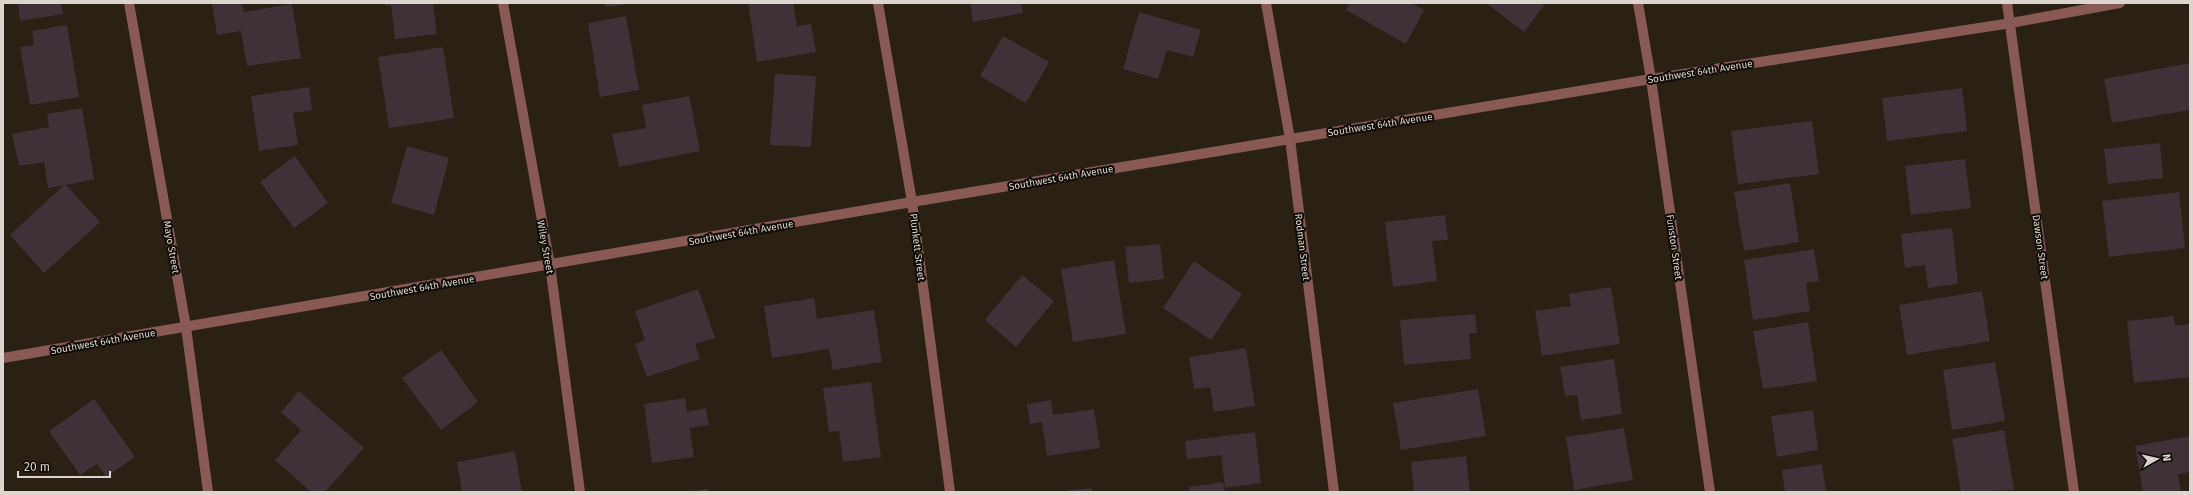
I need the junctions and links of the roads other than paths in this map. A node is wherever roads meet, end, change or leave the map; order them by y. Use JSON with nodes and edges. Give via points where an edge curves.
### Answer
{"nodes":[{"id":1,"x":129,"y":3,"type":"edge"},
{"id":2,"x":503,"y":3,"type":"edge"},
{"id":3,"x":878,"y":3,"type":"edge"},
{"id":4,"x":1266,"y":3,"type":"edge"},
{"id":5,"x":1638,"y":3,"type":"edge"},
{"id":6,"x":2007,"y":3,"type":"edge"},
{"id":7,"x":2120,"y":3,"type":"edge"},
{"id":8,"x":2011,"y":23,"type":"junction"},
{"id":9,"x":1651,"y":78,"type":"junction"},
{"id":10,"x":1290,"y":139,"type":"junction"},
{"id":11,"x":912,"y":202,"type":"junction"},
{"id":12,"x":550,"y":265,"type":"junction"},
{"id":13,"x":186,"y":327,"type":"junction"},
{"id":14,"x":3,"y":358,"type":"edge"},
{"id":15,"x":208,"y":492,"type":"edge"},
{"id":16,"x":580,"y":492,"type":"edge"},
{"id":17,"x":950,"y":492,"type":"edge"},
{"id":18,"x":1334,"y":492,"type":"edge"},
{"id":19,"x":1710,"y":492,"type":"edge"},
{"id":20,"x":2074,"y":492,"type":"edge"}],
"edges":[{"from":1,"to":13,"type":"street","name":"Mayo Street"},
{"from":2,"to":12,"type":"street","name":"Wiley Street"},
{"from":3,"to":11,"type":"street","name":"Plunkett Street"},
{"from":4,"to":10,"type":"street","name":"Rodman Street"},
{"from":5,"to":9,"type":"street","name":"Funston Street"},
{"from":6,"to":8,"type":"street","name":"Dawson Street"},
{"from":7,"to":8,"type":"street","name":"Southwest 64th Avenue"},
{"from":8,"to":9,"type":"street","name":"Southwest 64th Avenue"},
{"from":8,"to":20,"type":"street","name":"Dawson Street"},
{"from":9,"to":10,"type":"street","name":"Southwest 64th Avenue"},
{"from":9,"to":19,"type":"street","name":"Funston Street"},
{"from":10,"to":11,"type":"street","name":"Southwest 64th Avenue"},
{"from":10,"to":18,"type":"street","name":"Rodman Street"},
{"from":11,"to":12,"type":"street","name":"Southwest 64th Avenue"},
{"from":11,"to":17,"type":"street","name":"Plunkett Street"},
{"from":12,"to":13,"type":"street","name":"Southwest 64th Avenue"},
{"from":12,"to":16,"type":"street","name":"Wiley Street"},
{"from":13,"to":14,"type":"street","name":"Southwest 64th Avenue"},
{"from":13,"to":15,"type":"street","name":"Mayo Street"}]}
